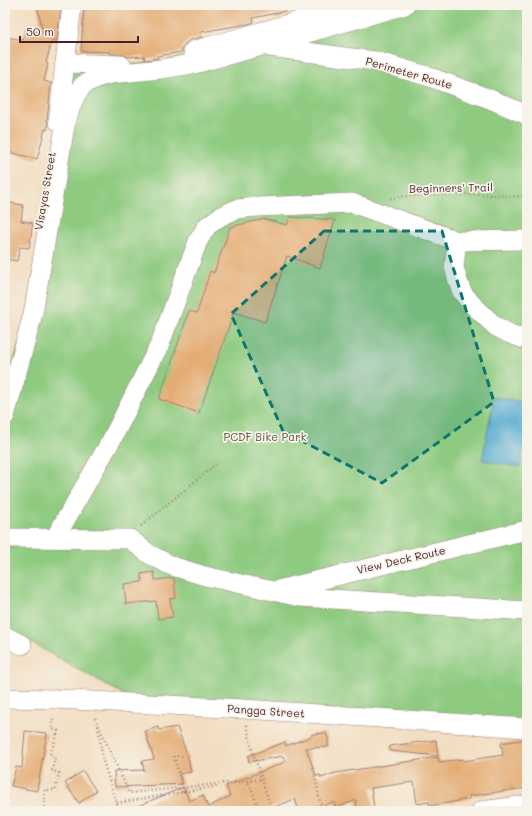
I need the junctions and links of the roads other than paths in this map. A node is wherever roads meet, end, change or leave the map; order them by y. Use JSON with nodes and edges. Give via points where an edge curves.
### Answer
{"nodes":[{"id":1,"x":72,"y":5,"type":"edge"},
{"id":2,"x":355,"y":5,"type":"edge"},
{"id":3,"x":405,"y":5,"type":"edge"},
{"id":4,"x":262,"y":46,"type":"junction"},
{"id":5,"x":65,"y":63,"type":"junction"},
{"id":6,"x":527,"y":115,"type":"edge"},
{"id":7,"x":527,"y":240,"type":"edge"},
{"id":8,"x":457,"y":241,"type":"junction"},
{"id":9,"x":527,"y":340,"type":"edge"},
{"id":10,"x":5,"y":374,"type":"edge"},
{"id":11,"x":5,"y":416,"type":"edge"},
{"id":12,"x":527,"y":530,"type":"edge"},
{"id":13,"x":5,"y":538,"type":"edge"},
{"id":14,"x":55,"y":538,"type":"junction"},
{"id":15,"x":274,"y":591,"type":"junction"},
{"id":16,"x":527,"y":611,"type":"edge"},
{"id":17,"x":5,"y":636,"type":"edge"},
{"id":18,"x":22,"y":645,"type":"dead end"},
{"id":19,"x":5,"y":698,"type":"edge"},
{"id":20,"x":527,"y":728,"type":"edge"},
{"id":21,"x":527,"y":805,"type":"edge"},
{"id":22,"x":500,"y":810,"type":"edge"},
{"id":23,"x":481,"y":811,"type":"edge"}],
"edges":[{"from":1,"to":5,"type":"street","name":"Visayas Street"},
{"from":2,"to":5,"type":"street","via":[[158,61],[126,65]]},
{"from":3,"to":4,"type":"street"},
{"from":4,"to":6,"type":"street","name":"Perimeter Route","via":[[374,61],[427,76]]},
{"from":4,"to":11,"type":"street","via":[[198,63],[111,74],[84,85],[76,95],[65,126],[32,314]]},
{"from":5,"to":10,"type":"street","name":"Visayas Street","via":[[57,125],[23,311]]},
{"from":7,"to":8,"type":"street"},
{"from":8,"to":9,"type":"street","via":[[454,267],[462,292],[495,326]]},
{"from":8,"to":14,"type":"street","via":[[352,203],[237,210],[221,216],[207,226],[198,241],[160,344],[112,439]]},
{"from":12,"to":15,"type":"street","name":"View Deck Route"},
{"from":13,"to":14,"type":"street"},
{"from":14,"to":15,"type":"street","via":[[130,539],[149,554],[172,566]]},
{"from":15,"to":16,"type":"street","via":[[300,597]]},
{"from":17,"to":18,"type":"street"},
{"from":19,"to":20,"type":"street","name":"Pangga Street","via":[[244,709]]},
{"from":21,"to":22,"type":"street"},
{"from":22,"to":23,"type":"street"}]}
